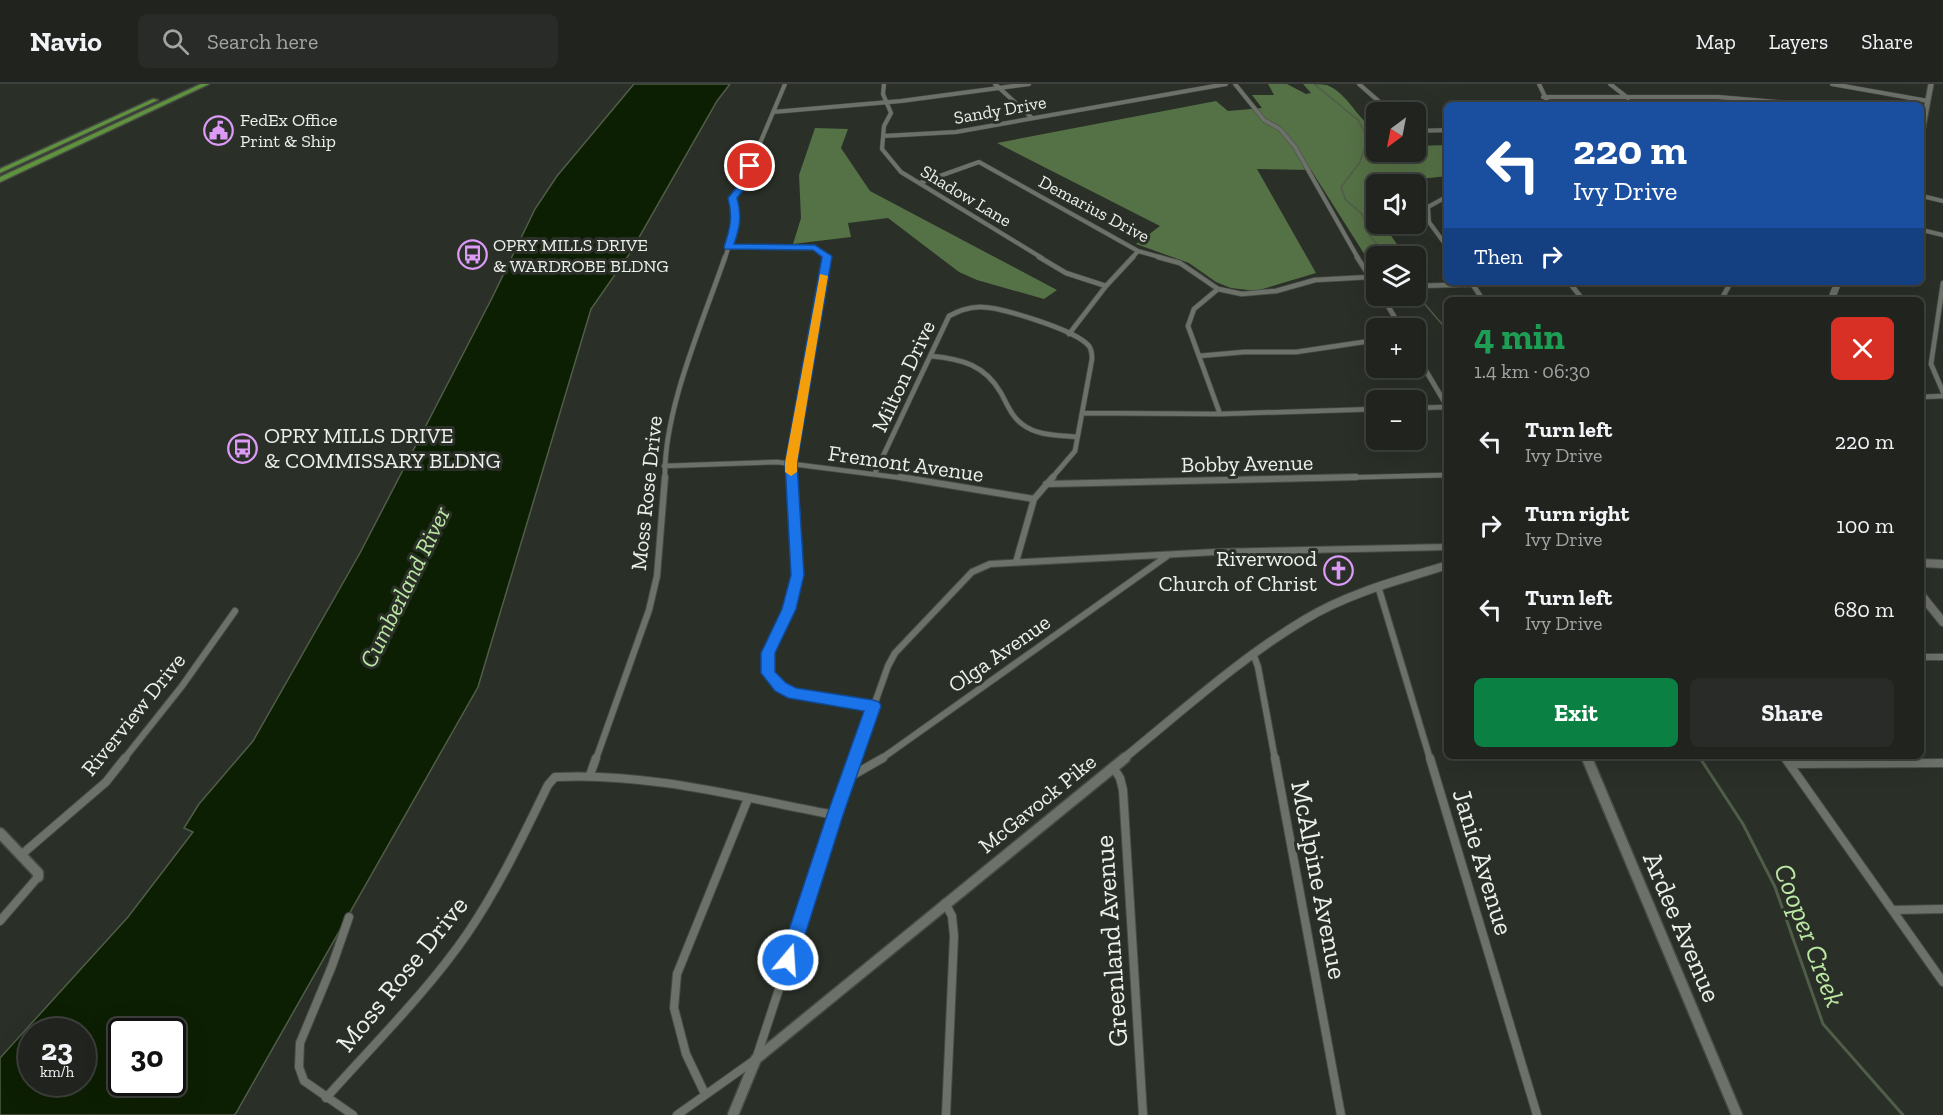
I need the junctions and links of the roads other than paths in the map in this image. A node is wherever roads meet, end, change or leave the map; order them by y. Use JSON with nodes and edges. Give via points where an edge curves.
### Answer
{"nodes":[{"id":1,"x":191,"y":84,"type":"edge"},
{"id":2,"x":206,"y":84,"type":"edge"},
{"id":3,"x":785,"y":84,"type":"edge"},
{"id":4,"x":884,"y":84,"type":"edge"},
{"id":5,"x":995,"y":84,"type":"edge"},
{"id":6,"x":1029,"y":84,"type":"edge"},
{"id":7,"x":1226,"y":84,"type":"edge"},
{"id":8,"x":1236,"y":84,"type":"edge"},
{"id":9,"x":1359,"y":84,"type":"edge"},
{"id":10,"x":1539,"y":84,"type":"edge"},
{"id":11,"x":1610,"y":84,"type":"edge"},
{"id":12,"x":1832,"y":84,"type":"edge"},
{"id":13,"x":1931,"y":84,"type":"edge"},
{"id":14,"x":1001,"y":89,"type":"junction"},
{"id":15,"x":1543,"y":97,"type":"junction"},
{"id":16,"x":1629,"y":98,"type":"junction"},
{"id":17,"x":1928,"y":101,"type":"junction"},
{"id":18,"x":1380,"y":102,"type":"edge"},
{"id":19,"x":1547,"y":102,"type":"edge"},
{"id":20,"x":1780,"y":102,"type":"edge"},
{"id":21,"x":888,"y":104,"type":"junction"},
{"id":22,"x":774,"y":112,"type":"junction"},
{"id":23,"x":1032,"y":118,"type":"junction"},
{"id":24,"x":1924,"y":120,"type":"edge"},
{"id":25,"x":1444,"y":130,"type":"edge"},
{"id":26,"x":1426,"y":131,"type":"edge"},
{"id":27,"x":884,"y":136,"type":"junction"},
{"id":28,"x":0,"y":170,"type":"edge"},
{"id":29,"x":0,"y":180,"type":"edge"},
{"id":30,"x":920,"y":183,"type":"junction"},
{"id":31,"x":1924,"y":196,"type":"edge"},
{"id":32,"x":1444,"y":198,"type":"edge"},
{"id":33,"x":1943,"y":201,"type":"edge"},
{"id":34,"x":1924,"y":231,"type":"edge"},
{"id":35,"x":1943,"y":236,"type":"edge"},
{"id":36,"x":1444,"y":242,"type":"edge"},
{"id":37,"x":728,"y":247,"type":"junction"},
{"id":38,"x":1138,"y":251,"type":"junction"},
{"id":39,"x":1366,"y":271,"type":"edge"},
{"id":40,"x":1366,"y":277,"type":"edge"},
{"id":41,"x":1943,"y":283,"type":"edge"},
{"id":42,"x":1444,"y":284,"type":"edge"},
{"id":43,"x":1426,"y":285,"type":"edge"},
{"id":44,"x":1571,"y":285,"type":"edge"},
{"id":45,"x":1106,"y":286,"type":"junction"},
{"id":46,"x":1218,"y":289,"type":"junction"},
{"id":47,"x":1581,"y":297,"type":"edge"},
{"id":48,"x":1069,"y":334,"type":"junction"},
{"id":49,"x":1366,"y":342,"type":"edge"},
{"id":50,"x":931,"y":356,"type":"junction"},
{"id":51,"x":1199,"y":356,"type":"junction"},
{"id":52,"x":1426,"y":371,"type":"edge"},
{"id":53,"x":1943,"y":394,"type":"edge"},
{"id":54,"x":1924,"y":397,"type":"edge"},
{"id":55,"x":1444,"y":402,"type":"edge"},
{"id":56,"x":1444,"y":407,"type":"edge"},
{"id":57,"x":1426,"y":408,"type":"edge"},
{"id":58,"x":1366,"y":409,"type":"edge"},
{"id":59,"x":1083,"y":413,"type":"junction"},
{"id":60,"x":1220,"y":414,"type":"junction"},
{"id":61,"x":1076,"y":437,"type":"junction"},
{"id":62,"x":791,"y":463,"type":"junction"},
{"id":63,"x":664,"y":466,"type":"junction"},
{"id":64,"x":874,"y":473,"type":"junction"},
{"id":65,"x":1444,"y":475,"type":"edge"},
{"id":66,"x":1046,"y":484,"type":"junction"},
{"id":67,"x":1034,"y":499,"type":"junction"},
{"id":68,"x":1444,"y":547,"type":"edge"},
{"id":69,"x":1167,"y":555,"type":"junction"},
{"id":70,"x":1016,"y":562,"type":"junction"},
{"id":71,"x":1924,"y":563,"type":"edge"},
{"id":72,"x":1943,"y":564,"type":"edge"},
{"id":73,"x":1444,"y":566,"type":"edge"},
{"id":74,"x":1378,"y":586,"type":"junction"},
{"id":75,"x":1924,"y":598,"type":"edge"},
{"id":76,"x":235,"y":610,"type":"dead end"},
{"id":77,"x":1943,"y":622,"type":"edge"},
{"id":78,"x":1253,"y":653,"type":"junction"},
{"id":79,"x":1924,"y":657,"type":"edge"},
{"id":80,"x":1943,"y":657,"type":"edge"},
{"id":81,"x":873,"y":706,"type":"junction"},
{"id":82,"x":1587,"y":759,"type":"edge"},
{"id":83,"x":1786,"y":759,"type":"edge"},
{"id":84,"x":1943,"y":762,"type":"edge"},
{"id":85,"x":1790,"y":764,"type":"junction"},
{"id":86,"x":1113,"y":766,"type":"junction"},
{"id":87,"x":590,"y":775,"type":"junction"},
{"id":88,"x":848,"y":778,"type":"junction"},
{"id":89,"x":747,"y":801,"type":"junction"},
{"id":90,"x":835,"y":815,"type":"junction"},
{"id":91,"x":0,"y":833,"type":"edge"},
{"id":92,"x":21,"y":855,"type":"junction"},
{"id":93,"x":38,"y":877,"type":"joint"},
{"id":94,"x":945,"y":903,"type":"junction"},
{"id":95,"x":1943,"y":909,"type":"edge"},
{"id":96,"x":1893,"y":910,"type":"junction"},
{"id":97,"x":349,"y":917,"type":"dead end"},
{"id":98,"x":0,"y":921,"type":"edge"},
{"id":99,"x":1943,"y":982,"type":"edge"},
{"id":100,"x":756,"y":1059,"type":"junction"},
{"id":101,"x":705,"y":1094,"type":"junction"},
{"id":102,"x":326,"y":1098,"type":"junction"},
{"id":103,"x":353,"y":1115,"type":"edge"},
{"id":104,"x":677,"y":1115,"type":"edge"},
{"id":105,"x":733,"y":1115,"type":"edge"},
{"id":106,"x":946,"y":1115,"type":"edge"},
{"id":107,"x":1143,"y":1115,"type":"edge"},
{"id":108,"x":1341,"y":1115,"type":"edge"},
{"id":109,"x":1537,"y":1115,"type":"edge"},
{"id":110,"x":1737,"y":1115,"type":"edge"}],
"edges":[{"from":1,"to":28,"type":"highway"},
{"from":2,"to":29,"type":"highway"},
{"from":3,"to":22,"type":"street","name":"Moss Rose Drive"},
{"from":4,"to":21,"type":"street","name":"Shadow Lane"},
{"from":5,"to":14,"type":"street"},
{"from":6,"to":14,"type":"street"},
{"from":7,"to":23,"type":"street","name":"Sandy Drive"},
{"from":8,"to":39,"type":"street","via":[[1264,120],[1280,129],[1295,147]]},
{"from":9,"to":18,"type":"street"},
{"from":10,"to":15,"type":"street"},
{"from":11,"to":16,"type":"street"},
{"from":12,"to":17,"type":"street"},
{"from":13,"to":17,"type":"street"},
{"from":14,"to":21,"type":"street"},
{"from":14,"to":23,"type":"street"},
{"from":15,"to":16,"type":"street"},
{"from":15,"to":19,"type":"street"},
{"from":16,"to":20,"type":"street"},
{"from":17,"to":24,"type":"street"},
{"from":21,"to":22,"type":"street"},
{"from":21,"to":27,"type":"street","name":"Shadow Lane","via":[[891,113]]},
{"from":22,"to":37,"type":"street","name":"Moss Rose Drive","via":[[741,188],[732,198],[736,225]]},
{"from":23,"to":27,"type":"street","name":"Sandy Drive","via":[[927,135]]},
{"from":25,"to":26,"type":"street"},
{"from":27,"to":30,"type":"street","name":"Shadow Lane","via":[[882,149],[891,162]]},
{"from":30,"to":38,"type":"street","name":"Demarius Drive","via":[[979,162]]},
{"from":30,"to":45,"type":"street","name":"Shadow Lane","via":[[1066,273]]},
{"from":31,"to":33,"type":"street"},
{"from":32,"to":36,"type":"street","via":[[1428,207],[1428,216]]},
{"from":34,"to":35,"type":"street"},
{"from":37,"to":62,"type":"street","via":[[815,248],[827,256]]},
{"from":37,"to":63,"type":"street","name":"Moss Rose Drive","via":[[673,409]]},
{"from":38,"to":45,"type":"street"},
{"from":38,"to":46,"type":"street","name":"Demarius Drive","via":[[1180,263]]},
{"from":40,"to":46,"type":"street","name":"Demarius Drive","via":[[1315,280],[1258,293]]},
{"from":41,"to":53,"type":"street","via":[[1931,364]]},
{"from":42,"to":43,"type":"street"},
{"from":44,"to":47,"type":"street"},
{"from":45,"to":48,"type":"street"},
{"from":46,"to":51,"type":"street","via":[[1194,306],[1189,316],[1188,326]]},
{"from":48,"to":50,"type":"street","name":"Milton Drive","via":[[1011,311],[961,308],[949,316]]},
{"from":48,"to":59,"type":"street","name":"Milton Drive","via":[[1091,348]]},
{"from":49,"to":51,"type":"street","via":[[1307,351]]},
{"from":50,"to":61,"type":"street","via":[[974,364],[987,373],[1015,417],[1028,429]]},
{"from":50,"to":64,"type":"street","name":"Milton Drive"},
{"from":51,"to":60,"type":"street"},
{"from":52,"to":55,"type":"street"},
{"from":53,"to":54,"type":"street"},
{"from":56,"to":57,"type":"street"},
{"from":58,"to":60,"type":"street"},
{"from":59,"to":60,"type":"street"},
{"from":59,"to":61,"type":"street","name":"Milton Drive"},
{"from":61,"to":66,"type":"street","name":"Milton Drive","via":[[1075,451]]},
{"from":62,"to":63,"type":"street","name":"Fremont Avenue"},
{"from":62,"to":64,"type":"street","name":"Fremont Avenue"},
{"from":62,"to":81,"type":"street","via":[[798,575],[789,609],[768,653],[768,673],[794,694]]},
{"from":63,"to":87,"type":"street","name":"Moss Rose Drive","via":[[660,548],[649,610]]},
{"from":64,"to":67,"type":"street","name":"Fremont Avenue"},
{"from":65,"to":66,"type":"street","name":"Bobby Avenue"},
{"from":66,"to":67,"type":"street","name":"Milton Drive"},
{"from":67,"to":70,"type":"street","name":"Milton Drive"},
{"from":68,"to":69,"type":"street"},
{"from":69,"to":70,"type":"street"},
{"from":69,"to":88,"type":"street","name":"Olga Avenue","via":[[870,767]]},
{"from":70,"to":81,"type":"street","via":[[990,564],[972,572],[895,653]]},
{"from":71,"to":72,"type":"street"},
{"from":73,"to":74,"type":"street","name":"McGavock Pike"},
{"from":74,"to":78,"type":"street","name":"McGavock Pike","via":[[1305,620]]},
{"from":74,"to":109,"type":"street","name":"Janie Avenue"},
{"from":75,"to":77,"type":"street"},
{"from":76,"to":92,"type":"street","name":"Riverview Drive","via":[[182,686],[106,782]]},
{"from":78,"to":86,"type":"street","name":"McGavock Pike"},
{"from":78,"to":108,"type":"street","name":"McAlpine Avenue"},
{"from":79,"to":80,"type":"street"},
{"from":81,"to":88,"type":"street"},
{"from":82,"to":110,"type":"street","name":"Ardee Avenue"},
{"from":83,"to":85,"type":"street"},
{"from":84,"to":85,"type":"street"},
{"from":85,"to":96,"type":"street"},
{"from":86,"to":94,"type":"street","name":"McGavock Pike"},
{"from":86,"to":107,"type":"street","name":"Greenland Avenue","via":[[1123,790]]},
{"from":87,"to":89,"type":"street","via":[[667,784]]},
{"from":87,"to":102,"type":"street","name":"Moss Rose Drive","via":[[555,777],[548,785],[501,879],[466,935]]},
{"from":88,"to":90,"type":"street"},
{"from":89,"to":90,"type":"street"},
{"from":89,"to":101,"type":"street","via":[[677,974],[674,1008],[686,1054]]},
{"from":90,"to":100,"type":"street"},
{"from":91,"to":92,"type":"street"},
{"from":92,"to":93,"type":"street"},
{"from":93,"to":98,"type":"street"},
{"from":94,"to":100,"type":"street","name":"McGavock Pike"},
{"from":94,"to":106,"type":"street","via":[[952,916],[954,936]]},
{"from":95,"to":96,"type":"street"},
{"from":96,"to":99,"type":"street"},
{"from":97,"to":102,"type":"street","via":[[300,1043],[299,1067],[304,1081]]},
{"from":100,"to":101,"type":"street","name":"McGavock Pike"},
{"from":100,"to":105,"type":"street"},
{"from":101,"to":104,"type":"street","name":"McGavock Pike"},
{"from":102,"to":103,"type":"street"}]}
